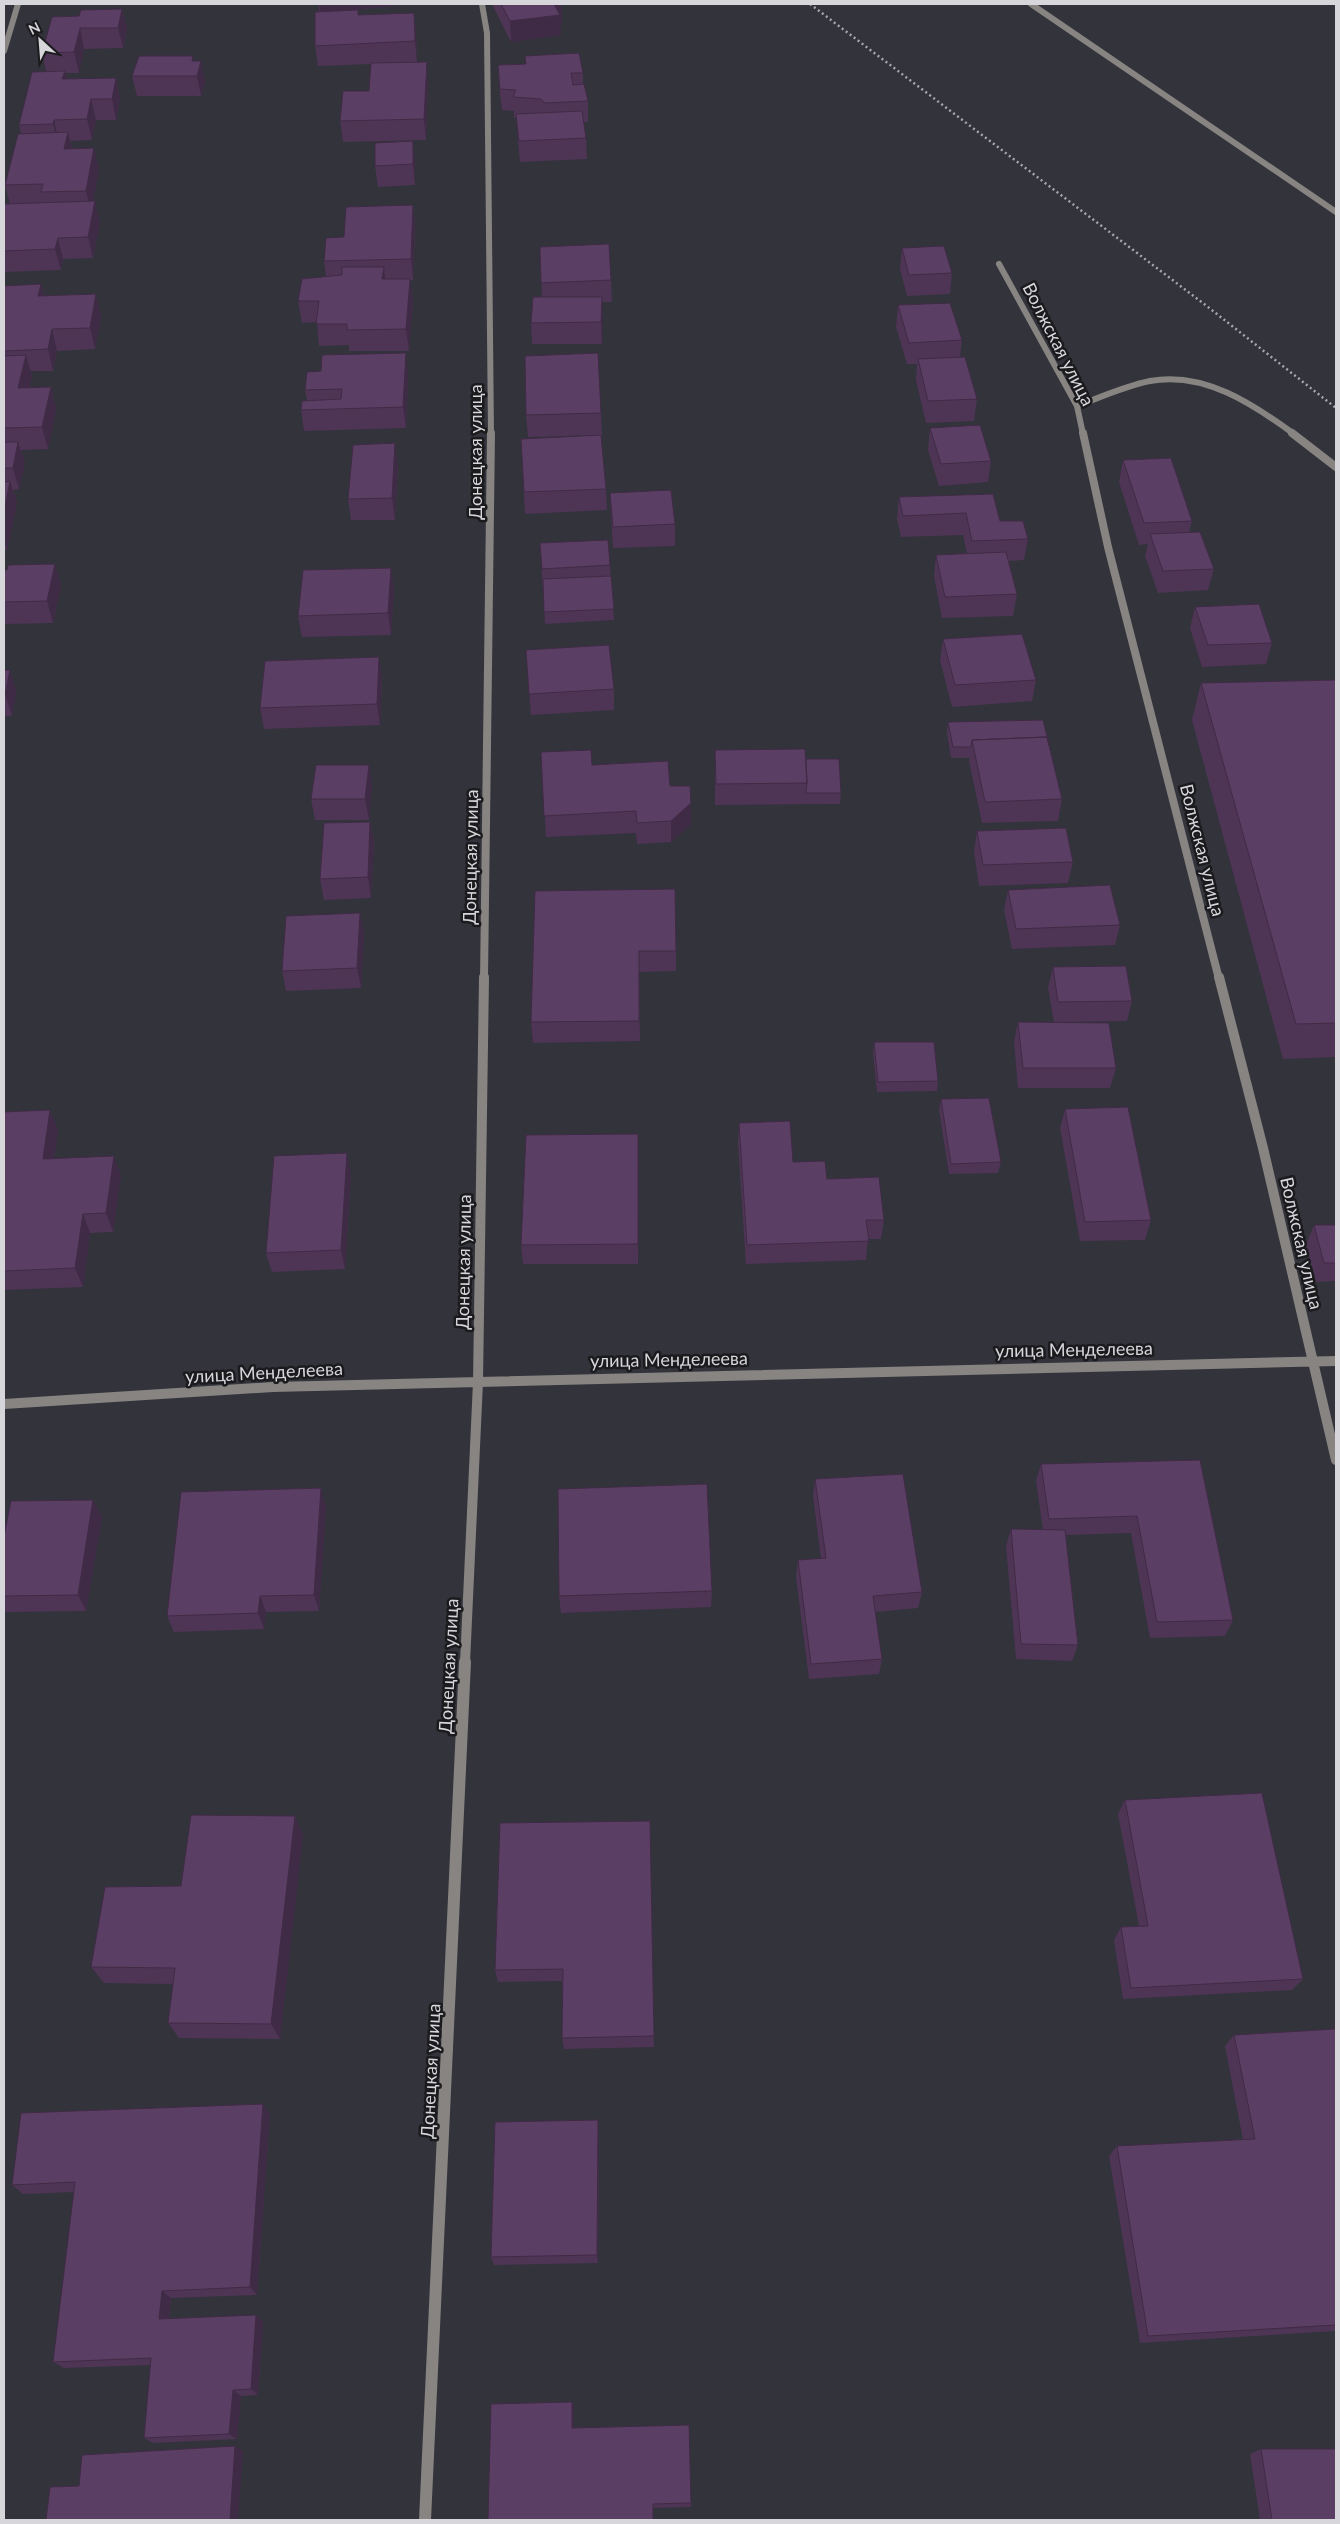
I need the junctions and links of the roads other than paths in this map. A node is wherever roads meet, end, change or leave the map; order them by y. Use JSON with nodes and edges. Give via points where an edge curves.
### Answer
{"nodes":[{"id":1,"x":18,"y":4,"type":"edge"},
{"id":2,"x":482,"y":4,"type":"edge"},
{"id":3,"x":1031,"y":4,"type":"edge"},
{"id":4,"x":4,"y":51,"type":"edge"},
{"id":5,"x":1336,"y":212,"type":"edge"},
{"id":6,"x":999,"y":264,"type":"dead end"},
{"id":7,"x":1077,"y":406,"type":"junction"},
{"id":8,"x":1336,"y":467,"type":"edge"},
{"id":9,"x":1313,"y":1360,"type":"junction"},
{"id":10,"x":1336,"y":1361,"type":"edge"},
{"id":11,"x":478,"y":1382,"type":"junction"},
{"id":12,"x":4,"y":1404,"type":"edge"},
{"id":13,"x":1336,"y":1460,"type":"edge"},
{"id":14,"x":425,"y":2520,"type":"edge"}],
"edges":[{"from":1,"to":4,"type":"street"},
{"from":2,"to":11,"type":"street","name":"Донецкая улица","via":[[487,32],[492,497]]},
{"from":3,"to":5,"type":"street"},
{"from":6,"to":7,"type":"street","name":"Волжская улица"},
{"from":7,"to":8,"type":"street","via":[[1159,380],[1195,380],[1262,409]]},
{"from":7,"to":9,"type":"street","name":"Волжская улица","via":[[1108,547],[1263,1148]]},
{"from":9,"to":10,"type":"street","name":"улица Менделеева"},
{"from":9,"to":11,"type":"street","name":"улица Менделеева"},
{"from":9,"to":13,"type":"street","name":"Волжская улица"},
{"from":11,"to":12,"type":"street","name":"улица Менделеева","via":[[273,1387]]},
{"from":11,"to":14,"type":"street","name":"Донецкая улица"}]}
